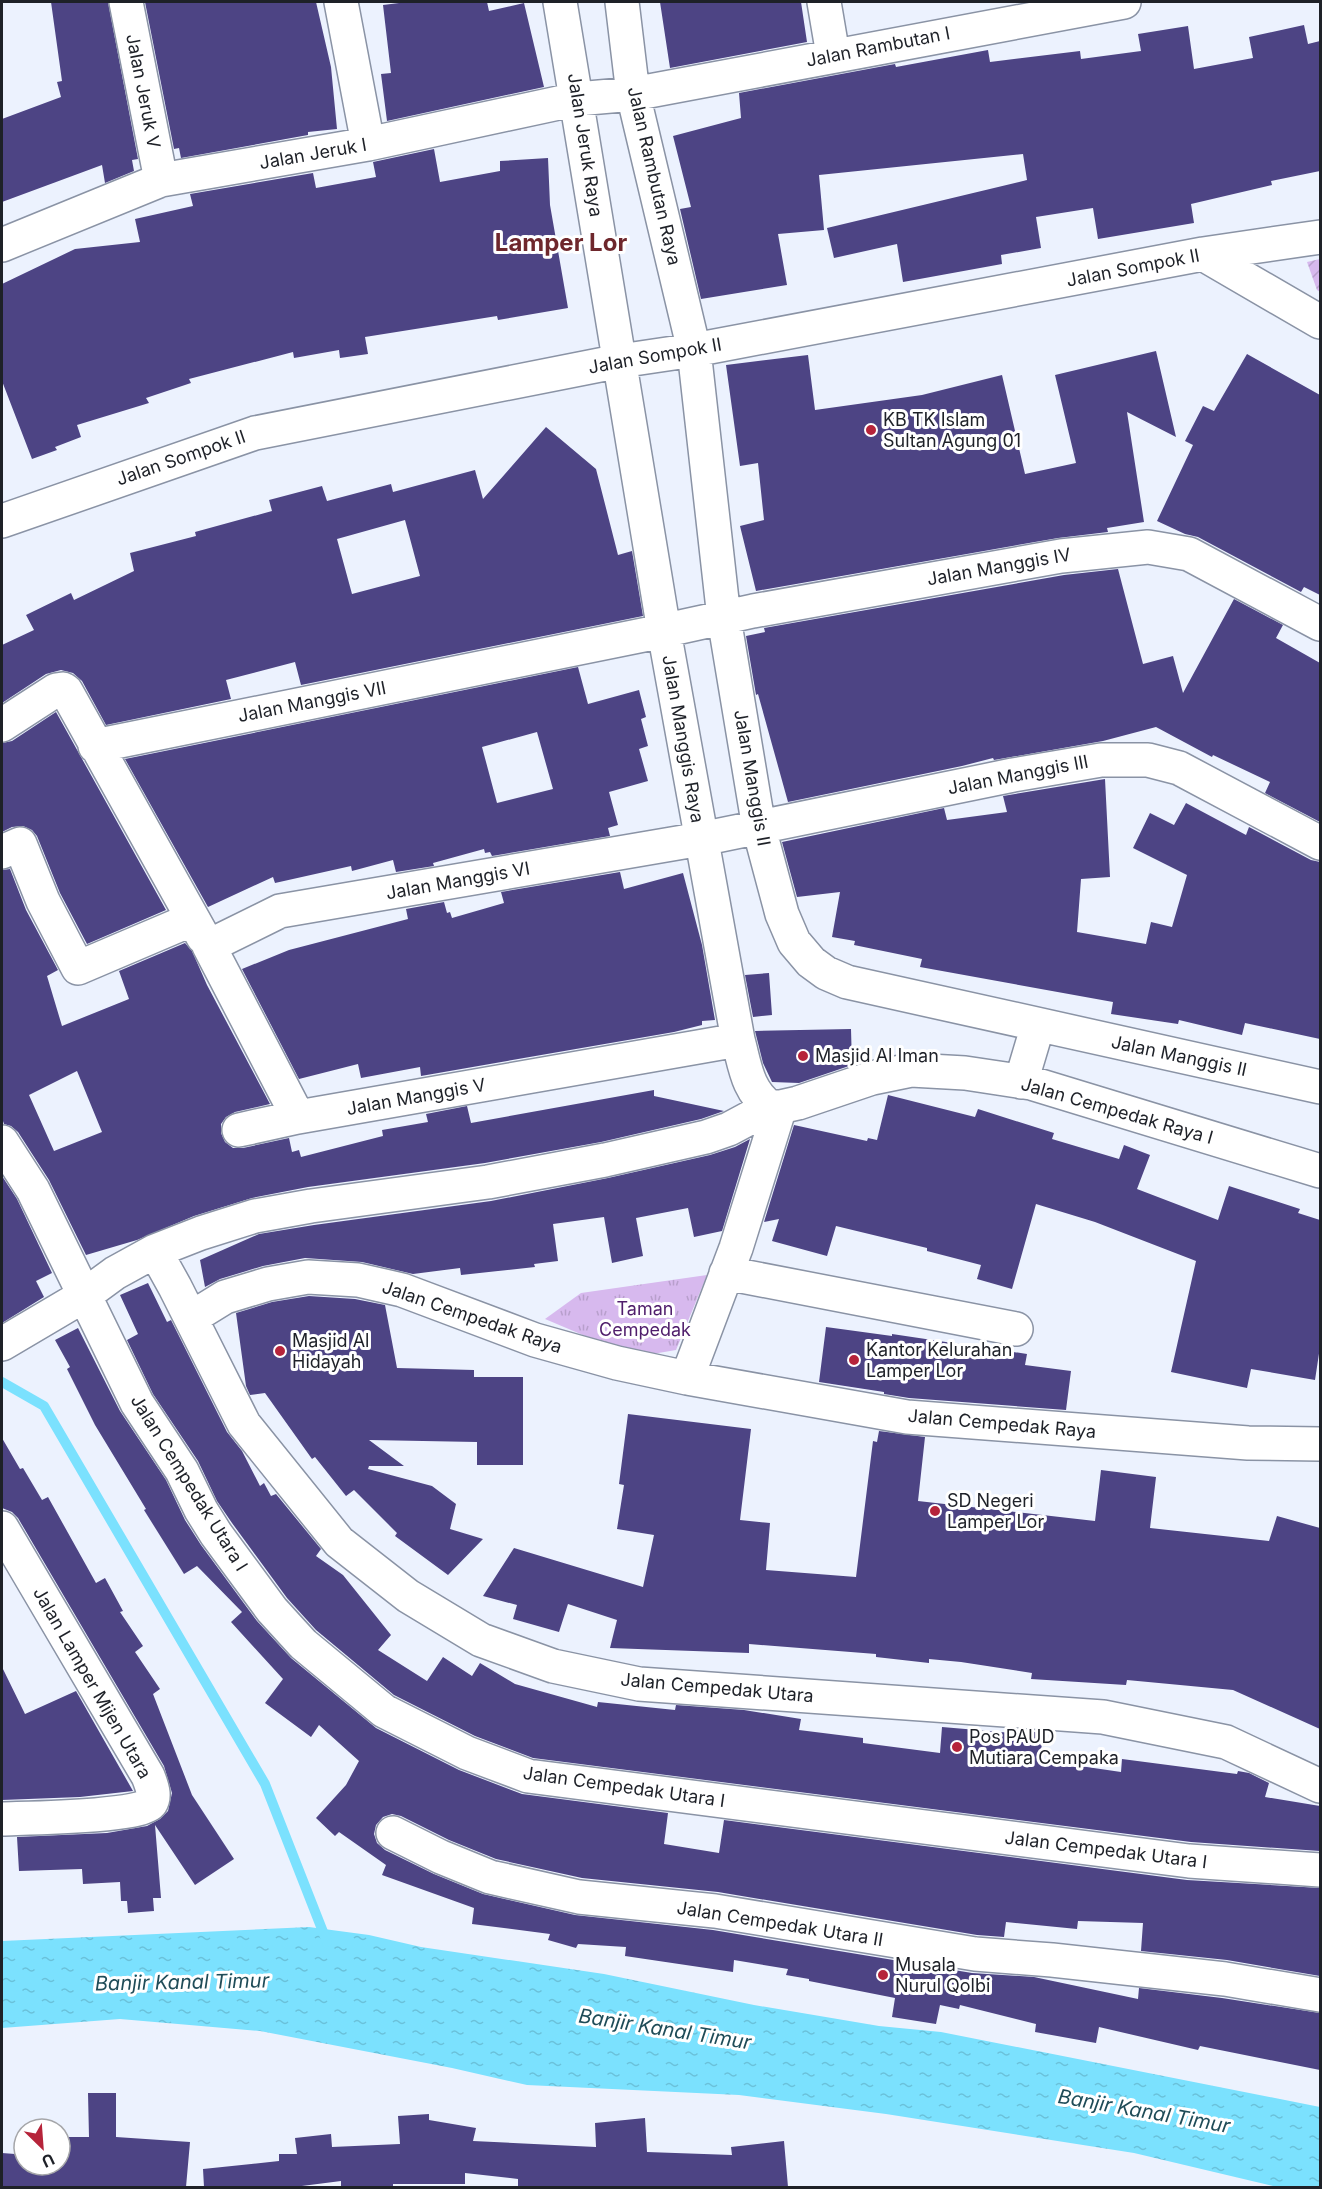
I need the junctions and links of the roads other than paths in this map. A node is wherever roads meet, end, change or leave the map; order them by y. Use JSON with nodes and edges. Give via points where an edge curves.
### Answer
{"nodes":[{"id":1,"x":126,"y":2,"type":"edge"},
{"id":2,"x":341,"y":2,"type":"edge"},
{"id":3,"x":560,"y":2,"type":"edge"},
{"id":4,"x":622,"y":2,"type":"edge"},
{"id":5,"x":824,"y":2,"type":"edge"},
{"id":6,"x":1124,"y":2,"type":"edge"},
{"id":7,"x":832,"y":55,"type":"junction"},
{"id":8,"x":633,"y":94,"type":"junction"},
{"id":9,"x":577,"y":99,"type":"junction"},
{"id":10,"x":368,"y":144,"type":"junction"},
{"id":11,"x":160,"y":180,"type":"junction"},
{"id":12,"x":1320,"y":237,"type":"edge"},
{"id":13,"x":2,"y":245,"type":"edge"},
{"id":14,"x":1203,"y":254,"type":"junction"},
{"id":15,"x":1320,"y":322,"type":"edge"},
{"id":16,"x":694,"y":350,"type":"junction"},
{"id":17,"x":620,"y":361,"type":"junction"},
{"id":18,"x":2,"y":521,"type":"edge"},
{"id":19,"x":724,"y":618,"type":"junction"},
{"id":20,"x":1320,"y":624,"type":"edge"},
{"id":21,"x":664,"y":631,"type":"junction"},
{"id":22,"x":2,"y":725,"type":"edge"},
{"id":23,"x":95,"y":746,"type":"junction"},
{"id":24,"x":759,"y":828,"type":"junction"},
{"id":25,"x":701,"y":839,"type":"junction"},
{"id":26,"x":1320,"y":843,"type":"edge"},
{"id":27,"x":2,"y":852,"type":"edge"},
{"id":28,"x":208,"y":935,"type":"junction"},
{"id":29,"x":1038,"y":1025,"type":"junction"},
{"id":30,"x":738,"y":1040,"type":"junction"},
{"id":31,"x":1021,"y":1082,"type":"junction"},
{"id":32,"x":1320,"y":1087,"type":"edge"},
{"id":33,"x":775,"y":1107,"type":"junction"},
{"id":34,"x":298,"y":1117,"type":"junction"},
{"id":35,"x":239,"y":1130,"type":"dead end"},
{"id":36,"x":2,"y":1142,"type":"edge"},
{"id":37,"x":1320,"y":1171,"type":"edge"},
{"id":38,"x":155,"y":1251,"type":"junction"},
{"id":39,"x":726,"y":1273,"type":"junction"},
{"id":40,"x":85,"y":1295,"type":"junction"},
{"id":41,"x":191,"y":1318,"type":"junction"},
{"id":42,"x":1016,"y":1329,"type":"dead end"},
{"id":43,"x":2,"y":1344,"type":"edge"},
{"id":44,"x":687,"y":1378,"type":"junction"},
{"id":45,"x":1320,"y":1444,"type":"edge"},
{"id":46,"x":2,"y":1528,"type":"edge"},
{"id":47,"x":1320,"y":1786,"type":"edge"},
{"id":48,"x":2,"y":1819,"type":"edge"},
{"id":49,"x":393,"y":1833,"type":"dead end"},
{"id":50,"x":1320,"y":1870,"type":"edge"},
{"id":51,"x":1320,"y":1995,"type":"edge"}],
"edges":[{"from":1,"to":11,"type":"street","name":"Jalan Jeruk V"},
{"from":2,"to":10,"type":"street"},
{"from":3,"to":9,"type":"street","name":"Jalan Jeruk Raya"},
{"from":4,"to":8,"type":"street","name":"Jalan Rambutan Raya"},
{"from":5,"to":7,"type":"street"},
{"from":6,"to":7,"type":"street","name":"Jalan Rambutan I"},
{"from":7,"to":8,"type":"street","name":"Jalan Rambutan I"},
{"from":8,"to":9,"type":"street","name":"Jalan Jeruk I"},
{"from":8,"to":16,"type":"street","name":"Jalan Rambutan Raya"},
{"from":9,"to":10,"type":"street","name":"Jalan Jeruk I"},
{"from":9,"to":17,"type":"street","name":"Jalan Jeruk Raya"},
{"from":10,"to":11,"type":"street","name":"Jalan Jeruk I"},
{"from":11,"to":13,"type":"street","name":"Jalan Jeruk I"},
{"from":12,"to":14,"type":"street","name":"Jalan Sompok II"},
{"from":14,"to":15,"type":"street"},
{"from":14,"to":16,"type":"street","name":"Jalan Sompok II"},
{"from":16,"to":17,"type":"street","name":"Jalan Sompok II"},
{"from":16,"to":19,"type":"street","name":"Jalan Manggis II"},
{"from":17,"to":18,"type":"street","name":"Jalan Sompok II","via":[[255,433]]},
{"from":17,"to":21,"type":"street","name":"Jalan Manggis Raya"},
{"from":19,"to":20,"type":"street","name":"Jalan Manggis IV","via":[[1061,556],[1148,547],[1189,554]]},
{"from":19,"to":21,"type":"street","name":"Jalan Manggis IV"},
{"from":19,"to":24,"type":"street","name":"Jalan Manggis II"},
{"from":21,"to":23,"type":"street","name":"Jalan Manggis VII"},
{"from":21,"to":25,"type":"street","name":"Jalan Manggis Raya"},
{"from":22,"to":23,"type":"street","via":[[63,689]]},
{"from":23,"to":28,"type":"street"},
{"from":24,"to":25,"type":"street","name":"Jalan Manggis III"},
{"from":24,"to":26,"type":"street","name":"Jalan Manggis III","via":[[1013,775],[1101,760],[1149,760],[1179,768]]},
{"from":24,"to":29,"type":"street","name":"Jalan Manggis II","via":[[782,914],[794,942],[826,973],[868,988]]},
{"from":25,"to":28,"type":"street","name":"Jalan Manggis VI","via":[[280,911]]},
{"from":25,"to":30,"type":"street","name":"Jalan Manggis Raya"},
{"from":27,"to":28,"type":"street","name":"Jalan Manggis VI","via":[[20,844],[78,968]]},
{"from":28,"to":34,"type":"street"},
{"from":29,"to":31,"type":"street"},
{"from":29,"to":32,"type":"street","name":"Jalan Manggis II"},
{"from":30,"to":33,"type":"street","name":"Jalan Manggis Raya","via":[[756,1095]]},
{"from":30,"to":34,"type":"street","name":"Jalan Manggis V"},
{"from":31,"to":33,"type":"street","name":"Jalan Cempedak Raya I","via":[[911,1070]]},
{"from":31,"to":37,"type":"street","name":"Jalan Cempedak Raya I"},
{"from":33,"to":38,"type":"street","name":"Jalan Cempedak Raya I","via":[[706,1137],[488,1182],[255,1216]]},
{"from":33,"to":39,"type":"street"},
{"from":34,"to":35,"type":"street","name":"Jalan Manggis V"},
{"from":36,"to":40,"type":"street","name":"Jalan Cempedak Utara I","via":[[33,1190]]},
{"from":38,"to":40,"type":"street"},
{"from":38,"to":41,"type":"street","name":"Jalan Cempedak Utara"},
{"from":39,"to":42,"type":"street"},
{"from":39,"to":44,"type":"street"},
{"from":40,"to":43,"type":"street"},
{"from":40,"to":50,"type":"street","name":"Jalan Cempedak Utara I","via":[[137,1403],[182,1471],[201,1510],[272,1610],[303,1644],[373,1703],[467,1753],[528,1776],[592,1785],[1189,1861]]},
{"from":41,"to":44,"type":"street","name":"Jalan Cempedak Raya","via":[[225,1297],[268,1284],[308,1277],[358,1280],[402,1290],[535,1340]]},
{"from":41,"to":47,"type":"street","name":"Jalan Cempedak Utara","via":[[244,1424],[339,1542],[408,1596],[482,1640],[553,1666],[639,1684],[1103,1717],[1226,1742]]},
{"from":44,"to":45,"type":"street","name":"Jalan Cempedak Raya","via":[[907,1417],[1248,1443]]},
{"from":46,"to":48,"type":"street","name":"Jalan Lamper Mijen Utara","via":[[148,1776],[153,1796],[147,1807],[120,1813]]},
{"from":49,"to":51,"type":"street","name":"Jalan Cempedak Utara II","via":[[490,1878],[579,1897],[715,1911],[975,1954],[1225,1979]]}]}
